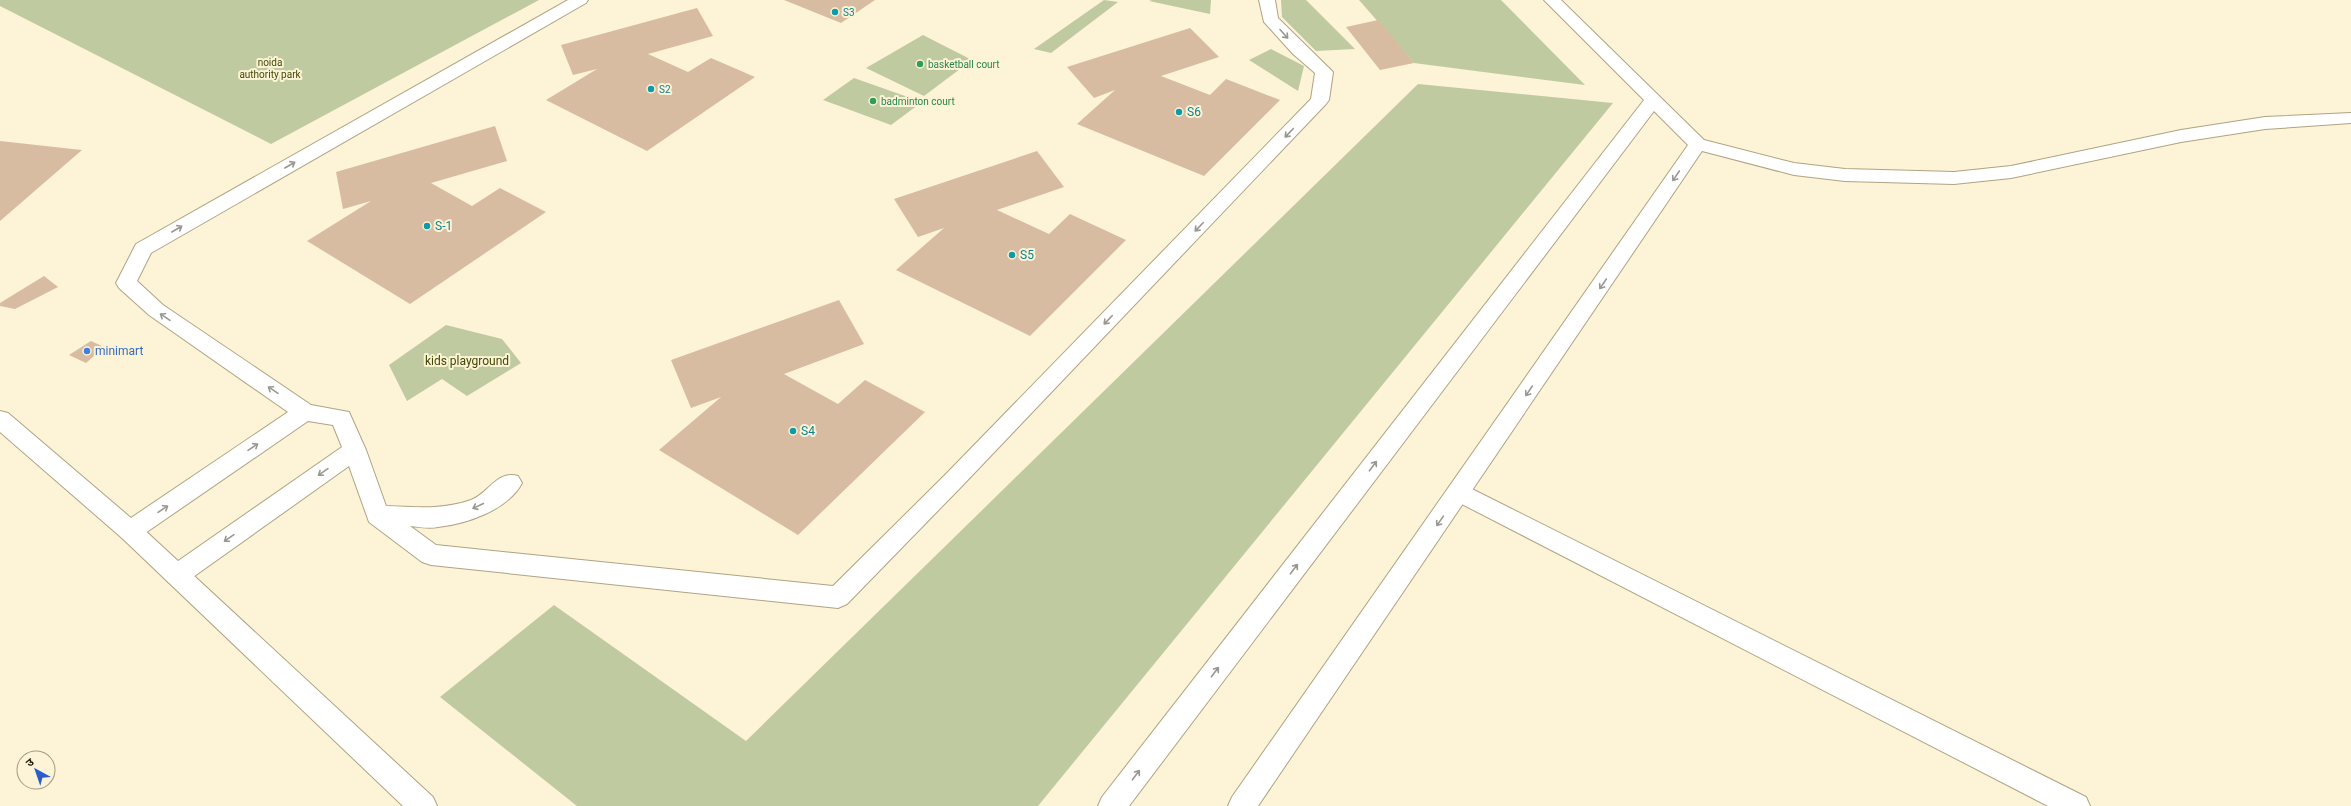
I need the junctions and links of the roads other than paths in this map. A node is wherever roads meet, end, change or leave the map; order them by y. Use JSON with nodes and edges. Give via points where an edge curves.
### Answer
{"nodes":[{"id":1,"x":580,"y":0,"type":"edge"},
{"id":2,"x":1267,"y":0,"type":"edge"},
{"id":3,"x":1552,"y":0,"type":"edge"},
{"id":4,"x":1653,"y":100,"type":"junction"},
{"id":5,"x":2351,"y":118,"type":"edge"},
{"id":6,"x":1698,"y":144,"type":"junction"},
{"id":7,"x":305,"y":412,"type":"junction"},
{"id":8,"x":0,"y":419,"type":"edge"},
{"id":9,"x":355,"y":450,"type":"junction"},
{"id":10,"x":510,"y":483,"type":"dead end"},
{"id":11,"x":1460,"y":492,"type":"junction"},
{"id":12,"x":377,"y":515,"type":"junction"},
{"id":13,"x":130,"y":531,"type":"junction"},
{"id":14,"x":177,"y":574,"type":"junction"},
{"id":15,"x":423,"y":806,"type":"edge"},
{"id":16,"x":1112,"y":806,"type":"edge"},
{"id":17,"x":1242,"y":806,"type":"edge"},
{"id":18,"x":2076,"y":806,"type":"edge"}],
"edges":[{"from":7,"to":1,"type":"street","one_way":true,"via":[[156,310],[126,284],[143,249]]},
{"from":2,"to":12,"type":"street","one_way":true,"via":[[1270,19],[1324,72],[1320,100],[838,597],[430,555]]},
{"from":3,"to":4,"type":"street"},
{"from":4,"to":6,"type":"street"},
{"from":16,"to":4,"type":"street","one_way":true},
{"from":5,"to":6,"type":"street","via":[[2258,125],[2182,136],[2011,172],[1954,178],[1845,175],[1747,158]]},
{"from":6,"to":11,"type":"street","one_way":true},
{"from":7,"to":9,"type":"street","via":[[342,418]]},
{"from":13,"to":7,"type":"street","one_way":true},
{"from":8,"to":13,"type":"street"},
{"from":9,"to":12,"type":"street"},
{"from":9,"to":14,"type":"street","one_way":true},
{"from":10,"to":12,"type":"street","one_way":true,"via":[[480,507],[437,518]]},
{"from":11,"to":17,"type":"street","one_way":true},
{"from":11,"to":18,"type":"street"},
{"from":13,"to":14,"type":"street"},
{"from":14,"to":15,"type":"street"}]}
